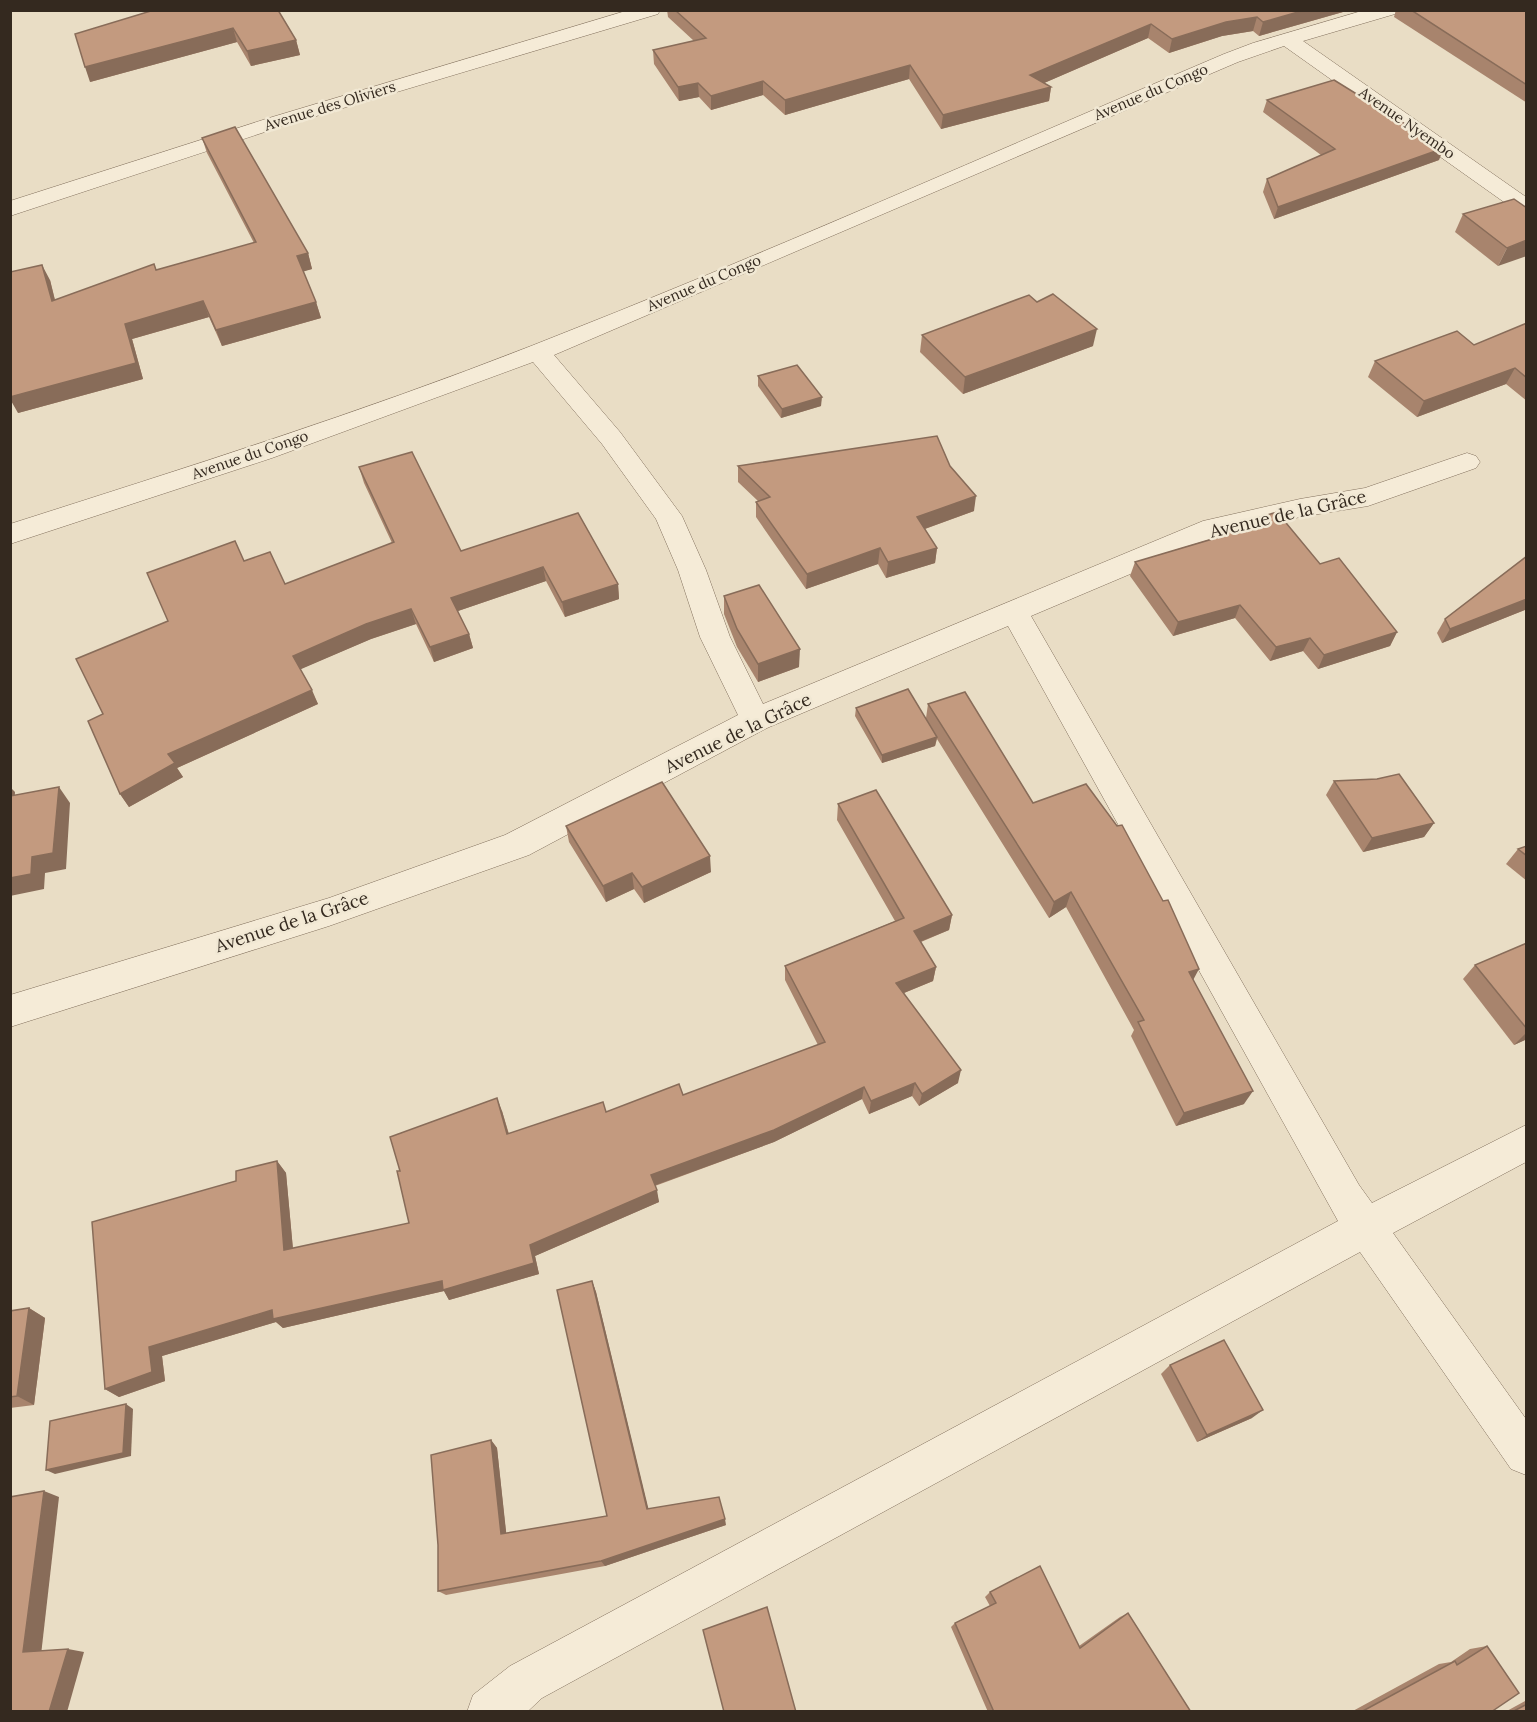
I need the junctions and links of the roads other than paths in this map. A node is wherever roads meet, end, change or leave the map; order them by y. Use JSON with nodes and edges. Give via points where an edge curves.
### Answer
{"nodes":[{"id":1,"x":651,"y":10,"type":"edge"},
{"id":2,"x":1388,"y":10,"type":"edge"},
{"id":3,"x":1287,"y":39,"type":"junction"},
{"id":4,"x":1527,"y":207,"type":"edge"},
{"id":5,"x":10,"y":209,"type":"edge"},
{"id":6,"x":538,"y":352,"type":"junction"},
{"id":7,"x":1467,"y":462,"type":"dead end"},
{"id":8,"x":10,"y":534,"type":"edge"},
{"id":9,"x":1014,"y":611,"type":"junction"},
{"id":10,"x":756,"y":720,"type":"junction"},
{"id":11,"x":10,"y":1011,"type":"edge"},
{"id":12,"x":1527,"y":1143,"type":"edge"},
{"id":13,"x":1367,"y":1227,"type":"junction"},
{"id":14,"x":1527,"y":1454,"type":"edge"},
{"id":15,"x":490,"y":1712,"type":"edge"}],
"edges":[{"from":1,"to":5,"type":"street","name":"Avenue des Oliviers","via":[[276,122]]},
{"from":2,"to":3,"type":"street","name":"Avenue du Congo"},
{"from":3,"to":4,"type":"street","name":"Avenue Nyembo"},
{"from":3,"to":6,"type":"street","name":"Avenue du Congo","via":[[1231,58]]},
{"from":6,"to":8,"type":"street","name":"Avenue du Congo","via":[[263,452]]},
{"from":6,"to":10,"type":"street","via":[[611,438],[668,516],[715,637]]},
{"from":7,"to":9,"type":"street","name":"Avenue de la Grâce","via":[[1368,497],[1213,528]]},
{"from":9,"to":10,"type":"street","name":"Avenue de la Grâce"},
{"from":9,"to":13,"type":"street","via":[[1339,1188]]},
{"from":10,"to":11,"type":"street","name":"Avenue de la Grâce","via":[[517,845],[329,912]]},
{"from":12,"to":13,"type":"street"},
{"from":13,"to":14,"type":"street"},
{"from":13,"to":15,"type":"street","via":[[526,1682]]}]}
